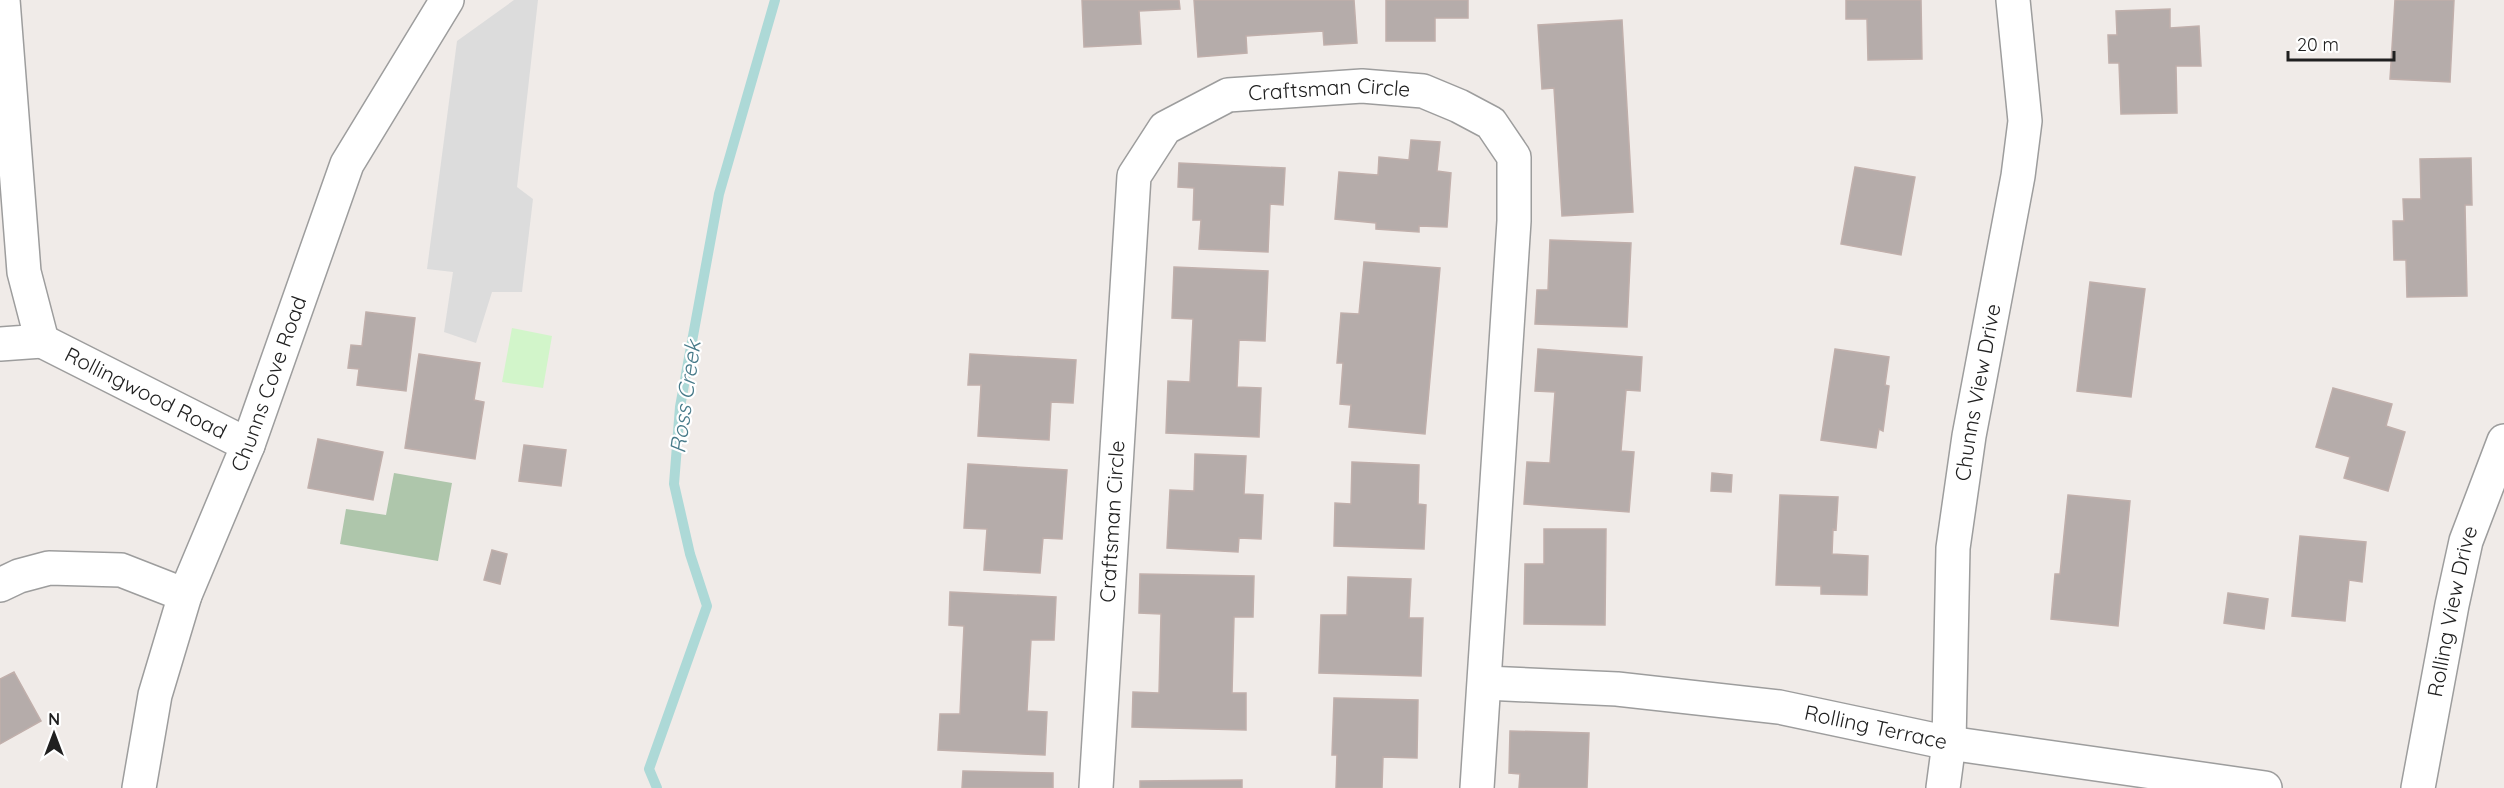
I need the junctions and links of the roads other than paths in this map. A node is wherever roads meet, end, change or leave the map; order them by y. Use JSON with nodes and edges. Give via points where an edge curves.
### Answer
{"nodes":[{"id":1,"x":3,"y":0,"type":"edge"},
{"id":2,"x":447,"y":0,"type":"edge"},
{"id":3,"x":2013,"y":0,"type":"edge"},
{"id":4,"x":42,"y":341,"type":"junction"},
{"id":5,"x":0,"y":344,"type":"edge"},
{"id":6,"x":2504,"y":441,"type":"edge"},
{"id":7,"x":248,"y":445,"type":"junction"},
{"id":8,"x":0,"y":585,"type":"edge"},
{"id":9,"x":185,"y":595,"type":"junction"},
{"id":10,"x":1485,"y":683,"type":"junction"},
{"id":11,"x":1949,"y":743,"type":"junction"},
{"id":12,"x":140,"y":788,"type":"edge"},
{"id":13,"x":1096,"y":788,"type":"edge"},
{"id":14,"x":1477,"y":788,"type":"edge"},
{"id":15,"x":1943,"y":788,"type":"edge"},
{"id":16,"x":2265,"y":788,"type":"edge"},
{"id":17,"x":2418,"y":788,"type":"edge"}],
"edges":[{"from":1,"to":4,"type":"street","name":"Rollingwood Road","via":[[24,272]]},
{"from":2,"to":7,"type":"street","name":"Chunns Cove Road","via":[[347,164]]},
{"from":3,"to":11,"type":"street","name":"Chunns View Drive","via":[[2025,121],[2019,176],[1953,548]]},
{"from":4,"to":5,"type":"street","name":"Rollingwood Road"},
{"from":4,"to":7,"type":"street","name":"Rollingwood Road"},
{"from":6,"to":17,"type":"street","name":"Rolling View Drive","via":[[2466,541]]},
{"from":7,"to":9,"type":"street","name":"Chunns Cove Road"},
{"from":8,"to":9,"type":"street","via":[[49,568],[121,570]]},
{"from":9,"to":12,"type":"street","name":"Chunns Cove Road","via":[[155,694]]},
{"from":10,"to":11,"type":"street","name":"Rolling Terrace","via":[[1617,689],[1779,707]]},
{"from":10,"to":13,"type":"street","name":"Craftsman Circle","via":[[1514,221],[1514,157],[1491,123],[1423,91],[1362,86],[1228,95],[1165,128],[1134,176]]},
{"from":10,"to":14,"type":"street","name":"Craftsman Circle"},
{"from":11,"to":15,"type":"street","name":"Chunns View Drive"},
{"from":11,"to":16,"type":"street","name":"Rolling Terrace"}]}
